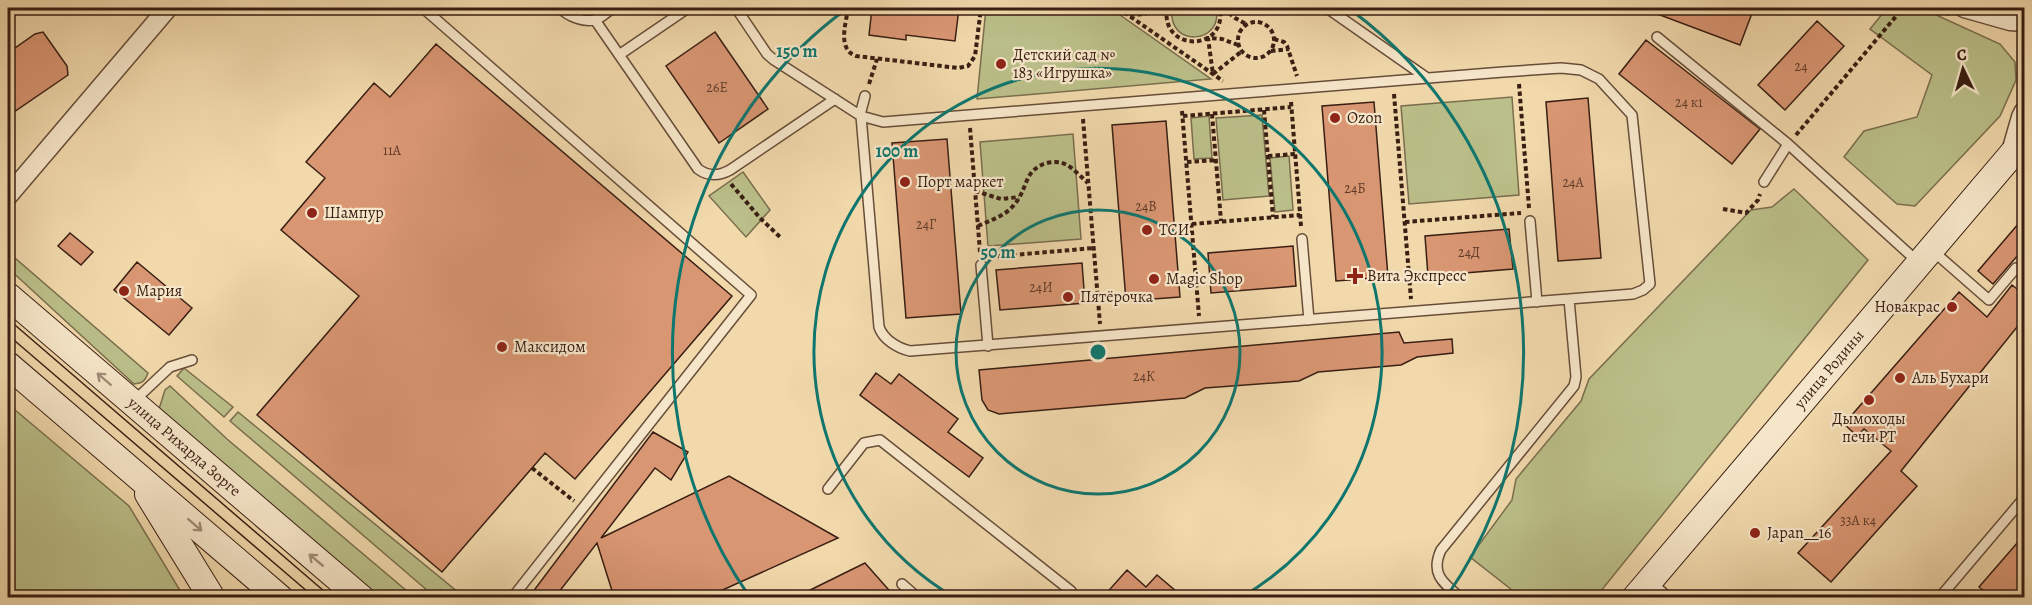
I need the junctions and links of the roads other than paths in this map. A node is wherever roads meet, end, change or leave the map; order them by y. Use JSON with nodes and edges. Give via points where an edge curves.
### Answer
{"nodes":[{"id":1,"x":168,"y":8,"type":"edge"},
{"id":2,"x":423,"y":8,"type":"edge"},
{"id":3,"x":560,"y":8,"type":"edge"},
{"id":4,"x":613,"y":8,"type":"edge"},
{"id":5,"x":688,"y":8,"type":"edge"},
{"id":6,"x":736,"y":8,"type":"edge"},
{"id":7,"x":1327,"y":8,"type":"edge"},
{"id":8,"x":1964,"y":8,"type":"edge"},
{"id":9,"x":595,"y":20,"type":"junction"},
{"id":10,"x":2017,"y":22,"type":"edge"},
{"id":11,"x":2025,"y":36,"type":"edge"},
{"id":12,"x":1658,"y":37,"type":"dead end"},
{"id":13,"x":619,"y":55,"type":"junction"},
{"id":14,"x":1427,"y":78,"type":"junction"},
{"id":15,"x":865,"y":96,"type":"road end"},
{"id":16,"x":834,"y":99,"type":"junction"},
{"id":17,"x":2025,"y":111,"type":"edge"},
{"id":18,"x":860,"y":116,"type":"junction"},
{"id":19,"x":1788,"y":144,"type":"junction"},
{"id":20,"x":2017,"y":148,"type":"edge"},
{"id":21,"x":1764,"y":182,"type":"road end"},
{"id":22,"x":8,"y":196,"type":"edge"},
{"id":23,"x":1530,"y":221,"type":"dead end"},
{"id":24,"x":1302,"y":239,"type":"road end"},
{"id":25,"x":1925,"y":257,"type":"junction"},
{"id":26,"x":981,"y":265,"type":"dead end"},
{"id":27,"x":2025,"y":275,"type":"edge"},
{"id":28,"x":8,"y":296,"type":"edge"},
{"id":29,"x":1569,"y":299,"type":"junction"},
{"id":30,"x":1537,"y":302,"type":"junction"},
{"id":31,"x":1309,"y":320,"type":"junction"},
{"id":32,"x":988,"y":346,"type":"junction"},
{"id":33,"x":192,"y":360,"type":"dead end"},
{"id":34,"x":8,"y":365,"type":"edge"},
{"id":35,"x":132,"y":403,"type":"junction"},
{"id":36,"x":135,"y":473,"type":"junction"},
{"id":37,"x":828,"y":489,"type":"dead end"},
{"id":38,"x":2025,"y":498,"type":"edge"},
{"id":39,"x":902,"y":584,"type":"dead end"},
{"id":40,"x":1642,"y":589,"type":"edge"},
{"id":41,"x":212,"y":597,"type":"edge"},
{"id":42,"x":280,"y":597,"type":"edge"},
{"id":43,"x":361,"y":597,"type":"edge"},
{"id":44,"x":512,"y":597,"type":"edge"},
{"id":45,"x":918,"y":597,"type":"edge"},
{"id":46,"x":1065,"y":597,"type":"edge"},
{"id":47,"x":1461,"y":597,"type":"edge"},
{"id":48,"x":1669,"y":597,"type":"edge"},
{"id":49,"x":1942,"y":597,"type":"edge"}],
"edges":[{"from":1,"to":22,"type":"street"},
{"from":2,"to":44,"type":"lane","via":[[751,295]]},
{"from":3,"to":9,"type":"lane","via":[[578,18]]},
{"from":4,"to":9,"type":"lane"},
{"from":5,"to":13,"type":"lane"},
{"from":6,"to":16,"type":"lane","via":[[771,57]]},
{"from":7,"to":14,"type":"lane"},
{"from":8,"to":10,"type":"street"},
{"from":9,"to":13,"type":"lane"},
{"from":10,"to":11,"type":"street"},
{"from":12,"to":19,"type":"lane"},
{"from":13,"to":16,"type":"lane","via":[[698,169],[708,175],[724,173]]},
{"from":14,"to":18,"type":"lane","via":[[883,122]]},
{"from":14,"to":29,"type":"lane","via":[[1572,68],[1599,79],[1632,116],[1650,284],[1633,294]]},
{"from":15,"to":18,"type":"lane"},
{"from":16,"to":18,"type":"lane"},
{"from":17,"to":20,"type":"street"},
{"from":18,"to":32,"type":"lane","via":[[880,331],[902,349],[913,352]]},
{"from":19,"to":21,"type":"lane"},
{"from":19,"to":25,"type":"lane"},
{"from":20,"to":25,"type":"main road","name":"улица Родины"},
{"from":23,"to":30,"type":"lane"},
{"from":24,"to":31,"type":"lane"},
{"from":25,"to":27,"type":"lane","via":[[1989,300],[2016,268]]},
{"from":25,"to":40,"type":"main road","name":"улица Родины"},
{"from":26,"to":32,"type":"lane"},
{"from":35,"to":28,"type":"main road","name":"улица Рихарда Зорге","one_way":true},
{"from":29,"to":30,"type":"lane"},
{"from":29,"to":47,"type":"lane","via":[[1574,386],[1441,549],[1437,559],[1440,578]]},
{"from":30,"to":31,"type":"lane"},
{"from":31,"to":32,"type":"lane"},
{"from":33,"to":35,"type":"lane","via":[[170,367]]},
{"from":34,"to":36,"type":"main road"},
{"from":43,"to":35,"type":"main road","name":"улица Рихарда Зорге","one_way":true},
{"from":36,"to":41,"type":"main road"},
{"from":36,"to":42,"type":"main road","one_way":true},
{"from":37,"to":46,"type":"lane","via":[[864,443],[880,440],[1071,591]]},
{"from":38,"to":49,"type":"lane"},
{"from":39,"to":45,"type":"lane"},
{"from":40,"to":48,"type":"lane"}]}
